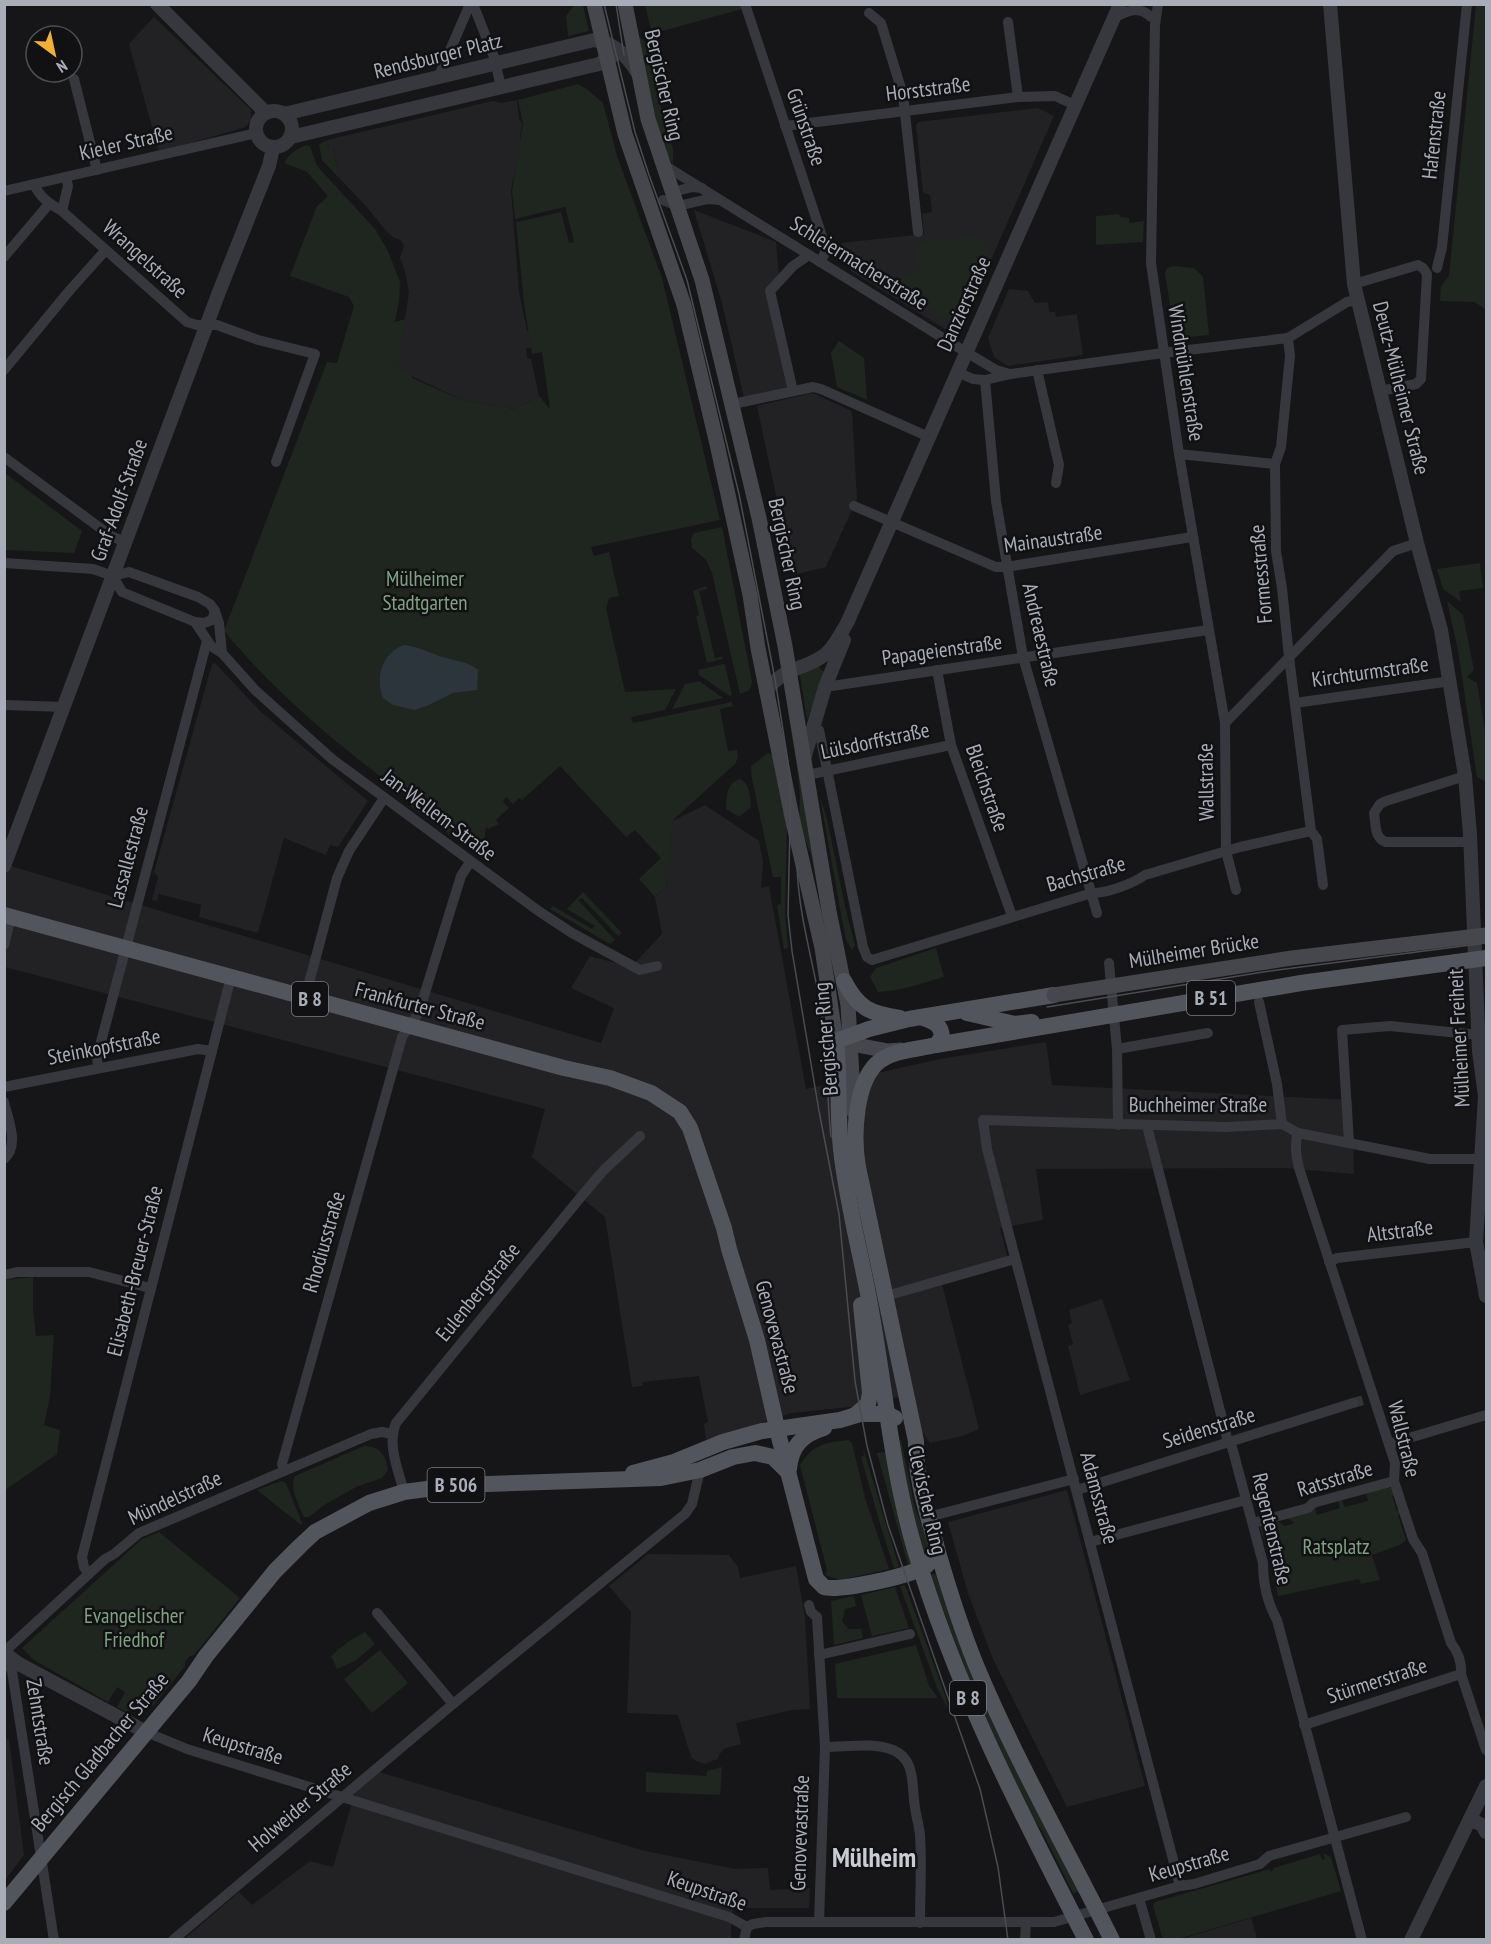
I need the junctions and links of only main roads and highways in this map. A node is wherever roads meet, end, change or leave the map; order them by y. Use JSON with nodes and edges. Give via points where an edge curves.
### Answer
{"nodes":[{"id":1,"x":594,"y":4,"type":"edge"},
{"id":2,"x":625,"y":4,"type":"edge"},
{"id":3,"x":666,"y":201,"type":"junction"},
{"id":4,"x":750,"y":595,"type":"junction"},
{"id":5,"x":781,"y":628,"type":"junction"},
{"id":6,"x":8,"y":916,"type":"edge"},
{"id":7,"x":1486,"y":935,"type":"edge"},
{"id":8,"x":1486,"y":956,"type":"edge"},
{"id":9,"x":844,"y":981,"type":"junction"},
{"id":10,"x":1054,"y":995,"type":"joint"},
{"id":11,"x":959,"y":1011,"type":"junction"},
{"id":12,"x":915,"y":1018,"type":"junction"},
{"id":13,"x":846,"y":1040,"type":"junction"},
{"id":14,"x":936,"y":1045,"type":"junction"},
{"id":15,"x":680,"y":1112,"type":"joint"},
{"id":16,"x":855,"y":1124,"type":"junction"},
{"id":17,"x":856,"y":1236,"type":"junction"},
{"id":18,"x":887,"y":1414,"type":"junction"},
{"id":19,"x":848,"y":1417,"type":"junction"},
{"id":20,"x":777,"y":1428,"type":"junction"},
{"id":21,"x":733,"y":1457,"type":"junction"},
{"id":22,"x":915,"y":1464,"type":"junction"},
{"id":23,"x":789,"y":1473,"type":"junction"},
{"id":24,"x":606,"y":1481,"type":"junction"},
{"id":25,"x":936,"y":1544,"type":"junction"},
{"id":26,"x":921,"y":1569,"type":"junction"},
{"id":27,"x":4,"y":1902,"type":"edge"},
{"id":28,"x":1086,"y":1940,"type":"edge"},
{"id":29,"x":1112,"y":1940,"type":"edge"}],
"edges":[{"from":1,"to":3,"type":"main road","name":"Bergischer Ring","via":[[625,134]]},
{"from":2,"to":3,"type":"main road","name":"Bergischer Ring","via":[[648,119],[664,165]]},
{"from":3,"to":4,"type":"main road","name":"Bergischer Ring","via":[[684,305]]},
{"from":3,"to":5,"type":"main road","name":"Bergischer Ring","via":[[702,280]]},
{"from":4,"to":5,"type":"main road","via":[[762,629],[771,632]]},
{"from":4,"to":13,"type":"main road","name":"Bergischer Ring","via":[[792,817]]},
{"from":5,"to":9,"type":"main road","name":"Bergischer Ring"},
{"from":6,"to":15,"type":"main road","name":"Frankfurter Straße","number":"B 8","via":[[631,1085],[658,1096]]},
{"from":7,"to":10,"type":"main road","name":"Mülheimer Brücke","number":"B 51","bridge":true,"via":[[1292,958]]},
{"from":8,"to":11,"type":"main road","name":"Mülheimer Brücke","number":"B 51","bridge":true,"via":[[1275,981],[1015,1024]]},
{"from":8,"to":14,"type":"main road","name":"Mülheimer Brücke","number":"B 51","bridge":true,"via":[[1301,982]]},
{"from":9,"to":12,"type":"main road","via":[[851,996],[870,1011]]},
{"from":9,"to":13,"type":"main road","name":"Bergischer Ring"},
{"from":10,"to":11,"type":"main road","name":"Mülheimer Brücke","number":"B 51"},
{"from":11,"to":12,"type":"main road","name":"Mülheimer Brücke","number":"B 51"},
{"from":12,"to":13,"type":"main road","number":"B 51"},
{"from":12,"to":14,"type":"main road","via":[[938,1023],[942,1037]]},
{"from":13,"to":14,"type":"main road","number":"B 51","via":[[888,1051]]},
{"from":13,"to":16,"type":"main road","name":"Bergischer Ring"},
{"from":13,"to":17,"type":"main road","name":"Clevischer Ring","via":[[840,1081],[840,1145]]},
{"from":14,"to":16,"type":"main road","number":"B 51","via":[[880,1061],[868,1076]]},
{"from":15,"to":20,"type":"main road","name":"Genovevastraße","number":"B 8","via":[[695,1139],[724,1228],[761,1355]]},
{"from":16,"to":22,"type":"main road","name":"Clevischer Ring","via":[[858,1167],[916,1441]]},
{"from":17,"to":18,"type":"main road","name":"Clevischer Ring"},
{"from":17,"to":19,"type":"main road","via":[[870,1393],[868,1404]]},
{"from":18,"to":19,"type":"main road","name":"Bergisch Gladbacher Straße"},
{"from":18,"to":22,"type":"main road","via":[[902,1425]]},
{"from":18,"to":26,"type":"main road","name":"Clevischer Ring","via":[[905,1516]]},
{"from":19,"to":20,"type":"main road","name":"Bergisch Gladbacher Straße"},
{"from":19,"to":23,"type":"main road","via":[[799,1441],[790,1459]]},
{"from":20,"to":21,"type":"main road"},
{"from":20,"to":23,"type":"main road","name":"Genovevastraße","number":"B 8"},
{"from":20,"to":24,"type":"main road","name":"Bergisch Gladbacher Straße","number":"B 506"},
{"from":21,"to":23,"type":"main road","name":"Bergisch Gladbacher Straße","number":"B 506","via":[[766,1454]]},
{"from":21,"to":24,"type":"main road","name":"Bergisch Gladbacher Straße","number":"B 506","via":[[700,1470],[660,1478]]},
{"from":22,"to":25,"type":"main road","name":"Clevischer Ring"},
{"from":23,"to":26,"type":"main road","name":"Genovevastraße","number":"B 8","via":[[816,1579],[824,1587],[839,1589]]},
{"from":24,"to":27,"type":"main road","name":"Bergisch Gladbacher Straße","number":"B 506","via":[[457,1485],[404,1492],[369,1503],[315,1532],[275,1571],[189,1681]]},
{"from":25,"to":26,"type":"main road","via":[[932,1559]]},
{"from":25,"to":29,"type":"main road","name":"Clevischer Ring","number":"B 8","via":[[965,1637],[985,1685],[1016,1754]]},
{"from":26,"to":28,"type":"main road","name":"Clevischer Ring","number":"B 8","via":[[990,1750]]}]}
